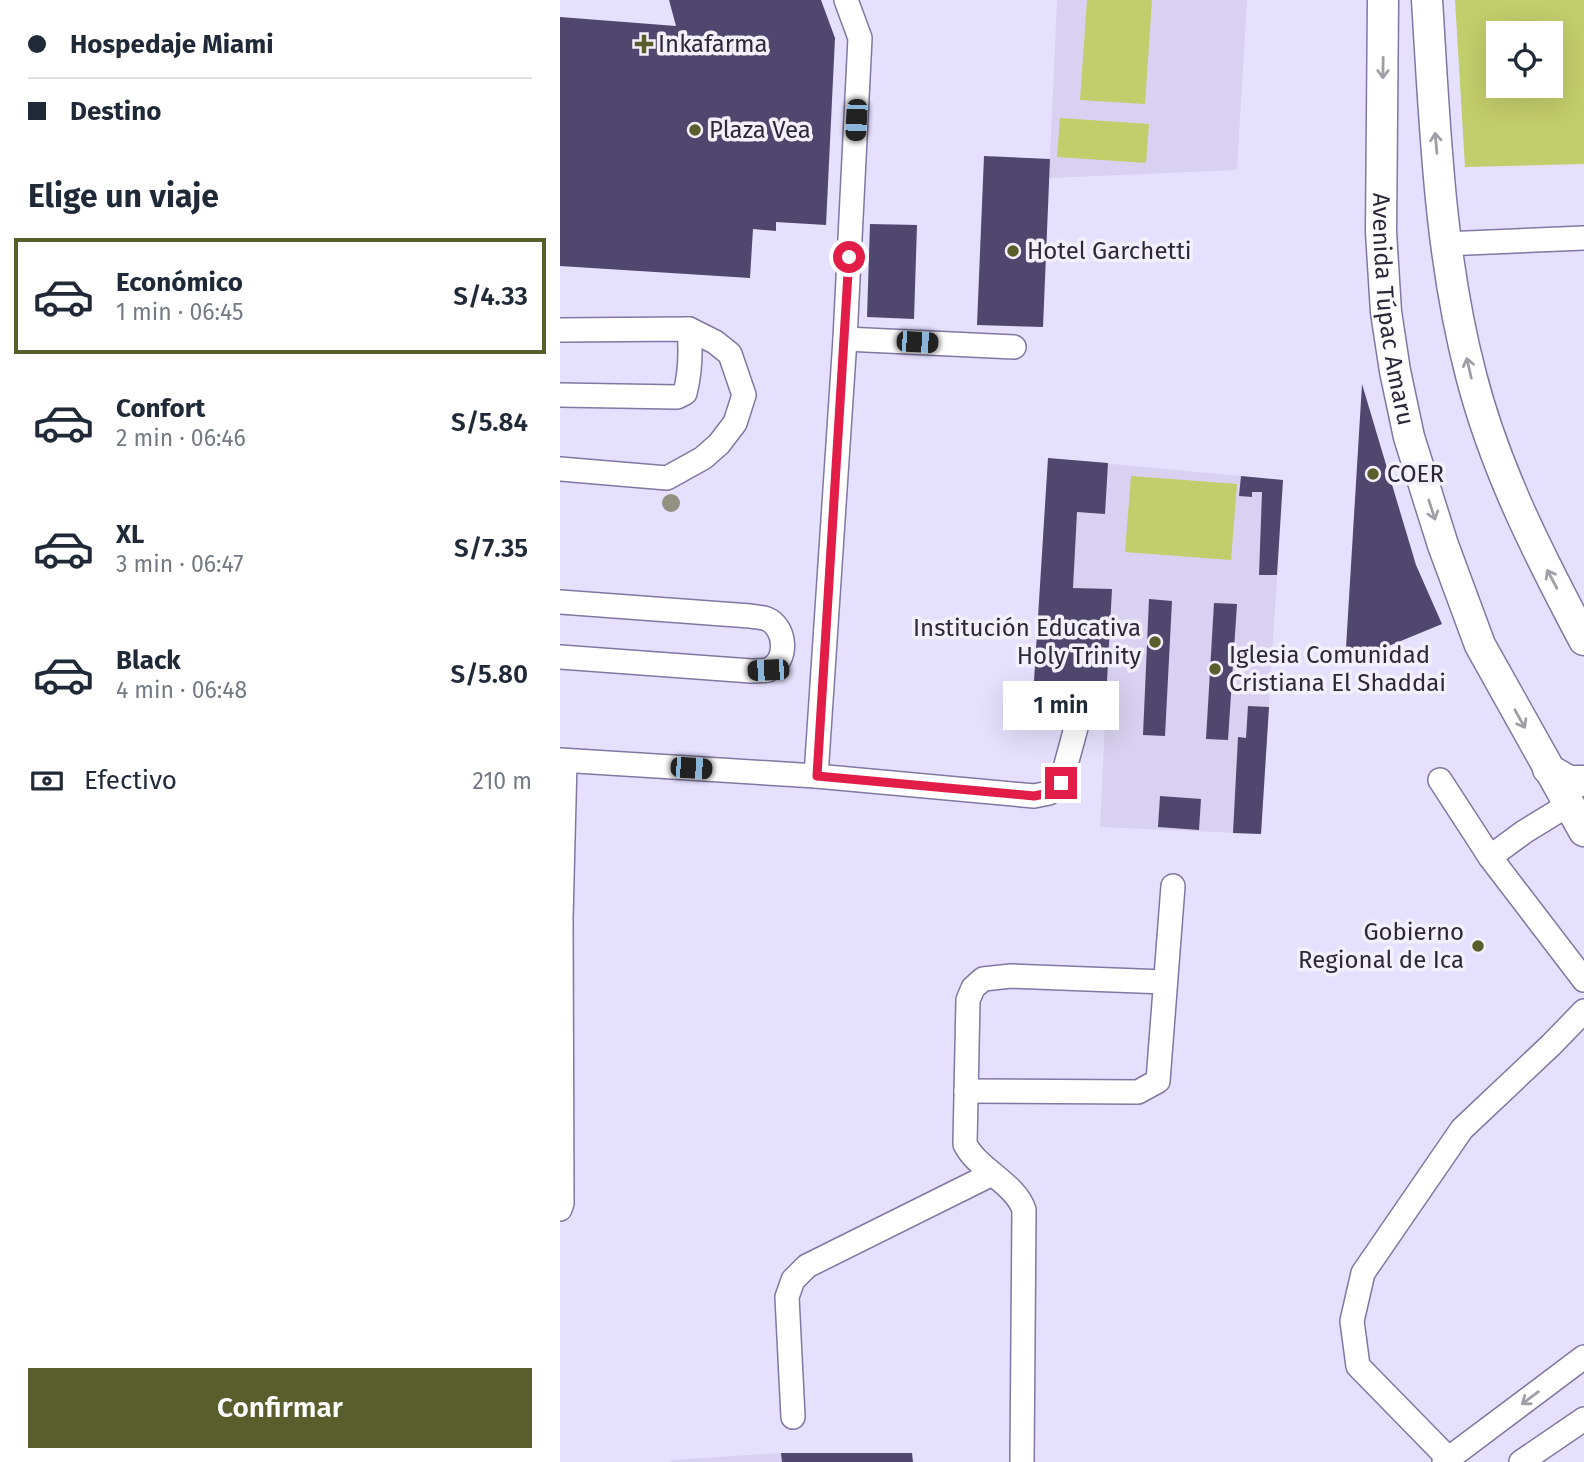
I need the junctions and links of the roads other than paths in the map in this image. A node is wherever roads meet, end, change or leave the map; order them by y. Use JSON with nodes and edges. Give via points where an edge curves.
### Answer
{"nodes":[{"id":1,"x":846,"y":0,"type":"edge"},
{"id":2,"x":1383,"y":0,"type":"edge"},
{"id":3,"x":1427,"y":0,"type":"edge"},
{"id":4,"x":1584,"y":239,"type":"edge"},
{"id":5,"x":1444,"y":244,"type":"junction"},
{"id":6,"x":689,"y":329,"type":"junction"},
{"id":7,"x":560,"y":330,"type":"edge"},
{"id":8,"x":845,"y":339,"type":"junction"},
{"id":9,"x":1014,"y":347,"type":"dead end"},
{"id":10,"x":560,"y":395,"type":"edge"},
{"id":11,"x":560,"y":469,"type":"edge"},
{"id":12,"x":560,"y":602,"type":"edge"},
{"id":13,"x":1584,"y":640,"type":"edge"},
{"id":14,"x":784,"y":647,"type":"junction"},
{"id":15,"x":824,"y":650,"type":"junction"},
{"id":16,"x":560,"y":657,"type":"edge"},
{"id":17,"x":1080,"y":713,"type":"dead end"},
{"id":18,"x":562,"y":761,"type":"edge"},
{"id":19,"x":817,"y":776,"type":"junction"},
{"id":20,"x":1440,"y":780,"type":"dead end"},
{"id":21,"x":1576,"y":793,"type":"edge"},
{"id":22,"x":1584,"y":831,"type":"edge"},
{"id":23,"x":1490,"y":857,"type":"junction"},
{"id":24,"x":1172,"y":886,"type":"dead end"},
{"id":25,"x":560,"y":918,"type":"edge"},
{"id":26,"x":1584,"y":980,"type":"edge"},
{"id":27,"x":1165,"y":982,"type":"junction"},
{"id":28,"x":1584,"y":1011,"type":"edge"},
{"id":29,"x":561,"y":1065,"type":"edge"},
{"id":30,"x":966,"y":1091,"type":"junction"},
{"id":31,"x":992,"y":1174,"type":"junction"},
{"id":32,"x":560,"y":1209,"type":"edge"},
{"id":33,"x":1584,"y":1357,"type":"edge"},
{"id":34,"x":793,"y":1417,"type":"dead end"},
{"id":35,"x":1584,"y":1419,"type":"edge"},
{"id":36,"x":1447,"y":1460,"type":"edge"},
{"id":37,"x":1023,"y":1462,"type":"edge"},
{"id":38,"x":1521,"y":1462,"type":"edge"}],
"edges":[{"from":1,"to":8,"type":"street","via":[[860,38]]},
{"from":2,"to":21,"type":"main road","name":"Avenida Túpac Amaru","one_way":true,"via":[[1381,232],[1386,312],[1409,437],[1480,645],[1548,769]]},
{"from":5,"to":3,"type":"main road","one_way":true},
{"from":4,"to":5,"type":"street"},
{"from":13,"to":5,"type":"main road","one_way":true,"via":[[1514,500],[1493,445],[1471,375]]},
{"from":6,"to":7,"type":"street"},
{"from":6,"to":10,"type":"street","via":[[690,375],[681,396]]},
{"from":6,"to":11,"type":"street","via":[[730,354],[744,395],[735,423],[719,444],[667,478]]},
{"from":8,"to":9,"type":"street"},
{"from":8,"to":15,"type":"street"},
{"from":12,"to":14,"type":"street","via":[[768,619],[779,630]]},
{"from":14,"to":15,"type":"street"},
{"from":14,"to":16,"type":"street","via":[[778,662],[768,670]]},
{"from":15,"to":19,"type":"street"},
{"from":17,"to":19,"type":"street","via":[[1061,783],[1049,793],[1034,796]]},
{"from":18,"to":19,"type":"street"},
{"from":18,"to":25,"type":"street"},
{"from":20,"to":23,"type":"street"},
{"from":21,"to":22,"type":"main road","name":"Avenida Túpac Amaru"},
{"from":21,"to":23,"type":"street"},
{"from":23,"to":26,"type":"street"},
{"from":24,"to":27,"type":"street"},
{"from":25,"to":29,"type":"street"},
{"from":27,"to":30,"type":"street","via":[[1158,1081],[1138,1092]]},
{"from":27,"to":30,"type":"street","via":[[983,979],[968,1000]]},
{"from":28,"to":36,"type":"street","via":[[1462,1129],[1363,1273],[1352,1321],[1358,1366]]},
{"from":29,"to":32,"type":"street"},
{"from":30,"to":31,"type":"street","via":[[965,1144]]},
{"from":31,"to":34,"type":"street","via":[[807,1266],[793,1280],[787,1297]]},
{"from":31,"to":37,"type":"street","via":[[1024,1210]]},
{"from":33,"to":36,"type":"street","one_way":true},
{"from":35,"to":38,"type":"street"}]}
